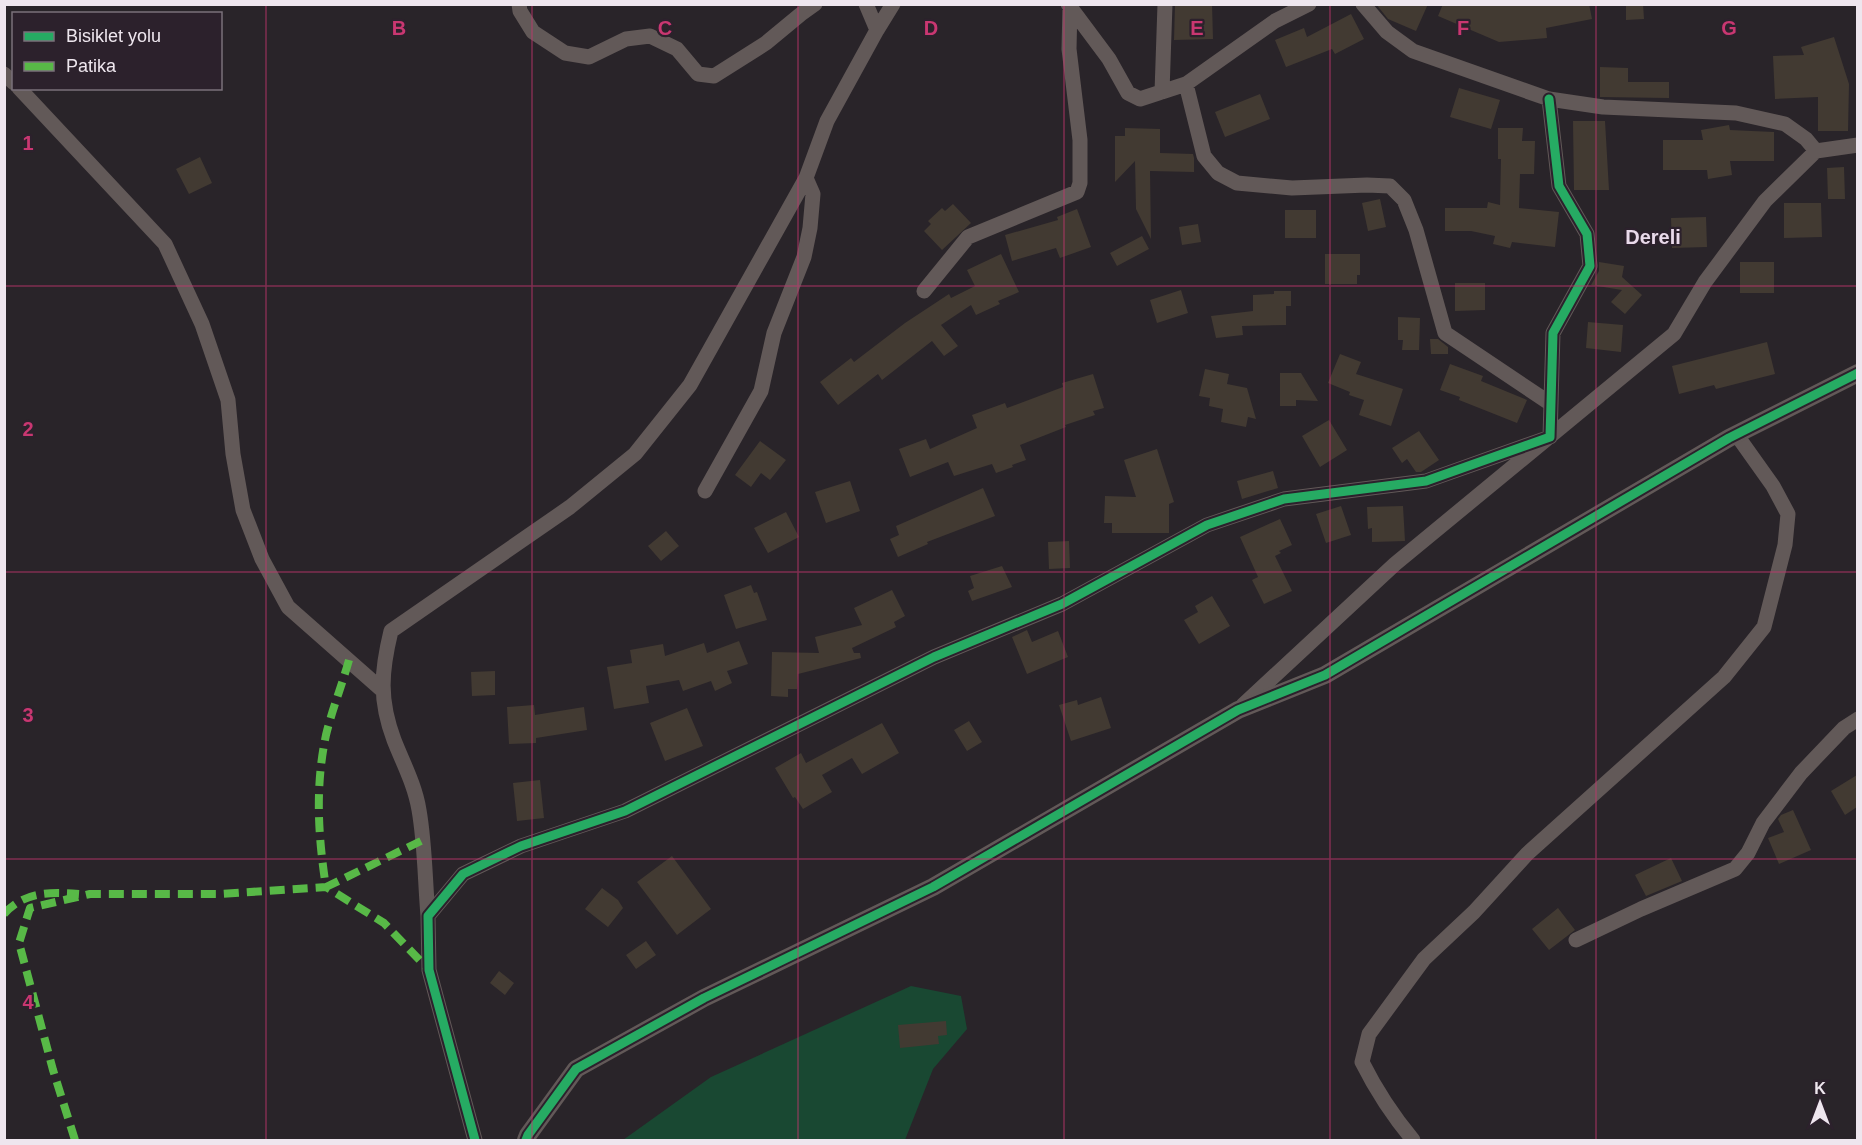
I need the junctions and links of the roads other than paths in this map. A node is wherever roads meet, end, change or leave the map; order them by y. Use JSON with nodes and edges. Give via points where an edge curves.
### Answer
{"nodes":[{"id":1,"x":519,"y":4,"type":"edge"},
{"id":2,"x":815,"y":4,"type":"edge"},
{"id":3,"x":866,"y":4,"type":"edge"},
{"id":4,"x":894,"y":4,"type":"edge"},
{"id":5,"x":1165,"y":4,"type":"edge"},
{"id":6,"x":1308,"y":4,"type":"edge"},
{"id":7,"x":1362,"y":4,"type":"edge"},
{"id":8,"x":1069,"y":5,"type":"edge"},
{"id":9,"x":877,"y":30,"type":"junction"},
{"id":10,"x":1186,"y":84,"type":"junction"},
{"id":11,"x":21,"y":90,"type":"edge"},
{"id":12,"x":1162,"y":92,"type":"junction"},
{"id":13,"x":1548,"y":99,"type":"junction"},
{"id":14,"x":1857,"y":145,"type":"edge"},
{"id":15,"x":1816,"y":151,"type":"junction"},
{"id":16,"x":806,"y":178,"type":"junction"},
{"id":17,"x":924,"y":291,"type":"dead end"},
{"id":18,"x":1857,"y":373,"type":"edge"},
{"id":19,"x":1551,"y":404,"type":"junction"},
{"id":20,"x":1736,"y":434,"type":"junction"},
{"id":21,"x":1551,"y":437,"type":"junction"},
{"id":22,"x":705,"y":491,"type":"dead end"},
{"id":23,"x":381,"y":689,"type":"junction"},
{"id":24,"x":1238,"y":710,"type":"junction"},
{"id":25,"x":1857,"y":719,"type":"edge"},
{"id":26,"x":428,"y":916,"type":"junction"},
{"id":27,"x":1576,"y":940,"type":"dead end"},
{"id":28,"x":475,"y":1140,"type":"edge"},
{"id":29,"x":526,"y":1140,"type":"edge"},
{"id":30,"x":1413,"y":1140,"type":"edge"}],
"edges":[{"from":1,"to":2,"type":"street","via":[[533,32],[565,53],[589,57],[626,39],[650,36],[677,49],[698,74],[714,76],[766,43]]},
{"from":3,"to":9,"type":"street"},
{"from":4,"to":9,"type":"street"},
{"from":5,"to":12,"type":"street"},
{"from":6,"to":10,"type":"street","via":[[1275,21]]},
{"from":7,"to":13,"type":"street","via":[[1387,32],[1413,51]]},
{"from":8,"to":12,"type":"street","via":[[1109,59],[1128,93],[1140,99]]},
{"from":8,"to":17,"type":"street","via":[[1069,49],[1080,140],[1077,192],[968,237]]},
{"from":9,"to":16,"type":"street","via":[[827,121]]},
{"from":10,"to":12,"type":"street"},
{"from":10,"to":19,"type":"street","via":[[1204,156],[1218,173],[1237,183],[1292,188],[1390,186],[1404,200],[1416,230],[1445,333]]},
{"from":11,"to":23,"type":"street","via":[[165,244],[201,324],[228,400],[243,510],[262,559],[288,607]]},
{"from":13,"to":15,"type":"street","via":[[1603,107],[1736,114],[1785,124]]},
{"from":13,"to":19,"type":"street","via":[[1559,186],[1587,234],[1590,266],[1553,333]]},
{"from":14,"to":15,"type":"street"},
{"from":15,"to":21,"type":"street","via":[[1765,201],[1705,282],[1674,334]]},
{"from":16,"to":22,"type":"street","via":[[813,194],[804,257],[774,333],[761,391]]},
{"from":16,"to":23,"type":"street","via":[[690,385],[635,454],[570,507],[391,631]]},
{"from":18,"to":20,"type":"street"},
{"from":19,"to":21,"type":"street"},
{"from":20,"to":24,"type":"street","via":[[1325,675]]},
{"from":20,"to":30,"type":"street","via":[[1788,514],[1785,545],[1764,627],[1724,677],[1527,854],[1424,959],[1369,1034],[1362,1062]]},
{"from":21,"to":24,"type":"street","via":[[1395,564]]},
{"from":21,"to":26,"type":"street","via":[[1426,481],[1284,499],[1207,525],[1062,604],[934,657],[625,811],[521,846],[463,874]]},
{"from":23,"to":26,"type":"street","via":[[393,739],[419,809]]},
{"from":24,"to":29,"type":"street","via":[[933,887],[704,998],[576,1069]]},
{"from":25,"to":27,"type":"street","via":[[1801,773],[1735,869]]},
{"from":26,"to":28,"type":"street","via":[[429,969]]}]}
